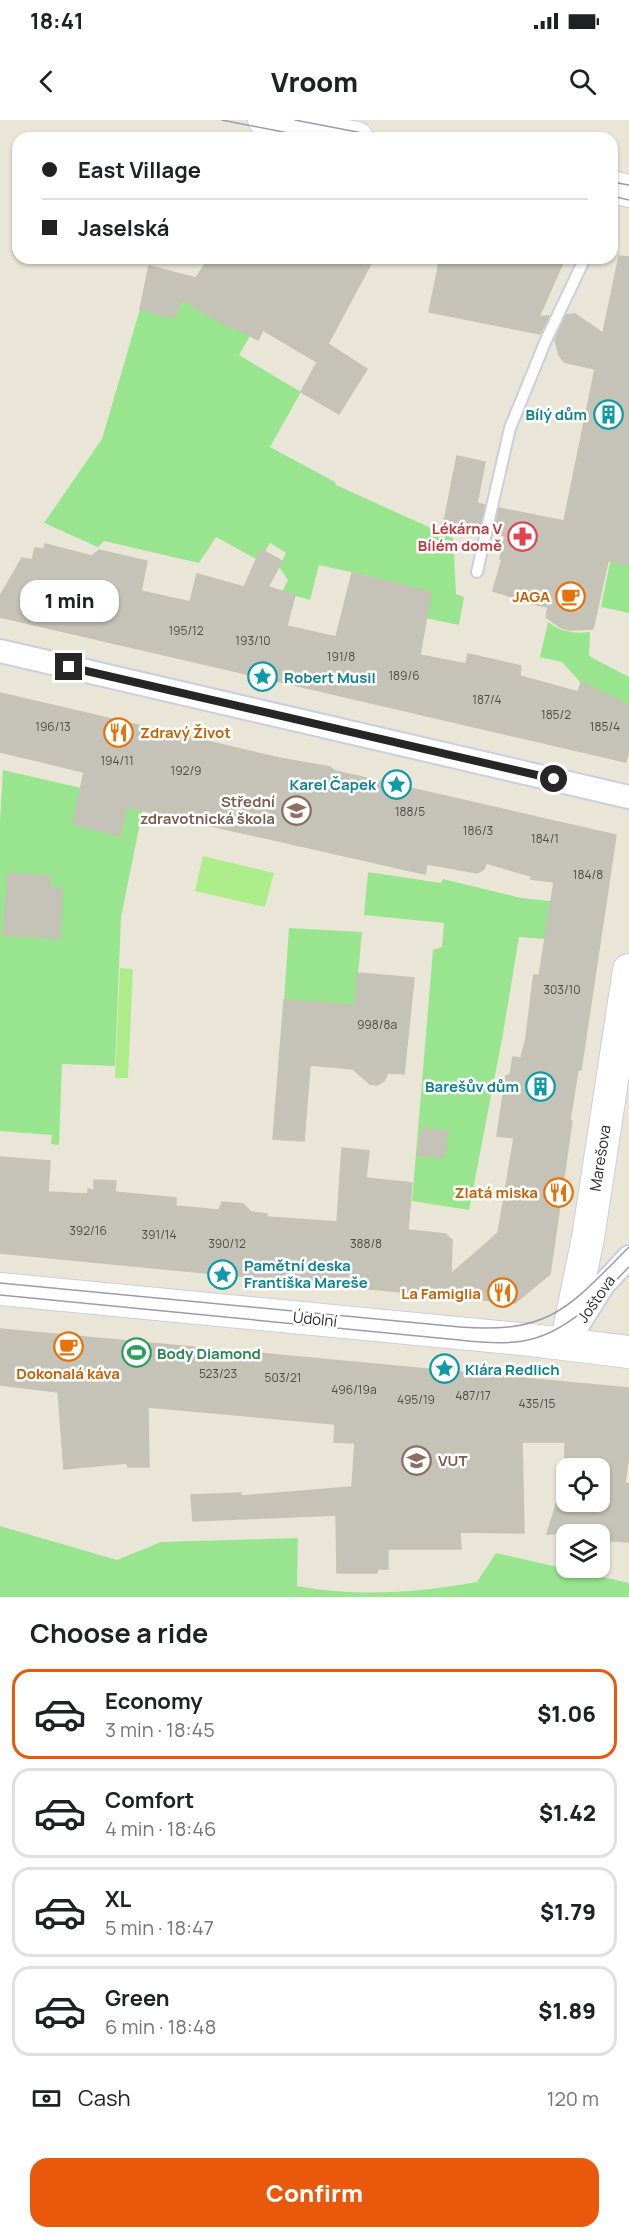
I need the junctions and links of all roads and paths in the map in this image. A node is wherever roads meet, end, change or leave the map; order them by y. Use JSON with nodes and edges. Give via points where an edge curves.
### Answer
{"nodes":[{"id":1,"x":264,"y":120,"type":"edge"},
{"id":2,"x":326,"y":132,"type":"edge"},
{"id":3,"x":582,"y":264,"type":"edge"},
{"id":4,"x":477,"y":572,"type":"dead end"},
{"id":5,"x":0,"y":651,"type":"edge"},
{"id":6,"x":629,"y":797,"type":"edge"},
{"id":7,"x":629,"y":970,"type":"edge"},
{"id":8,"x":629,"y":1257,"type":"edge"},
{"id":9,"x":0,"y":1289,"type":"edge"},
{"id":10,"x":566,"y":1344,"type":"junction"},
{"id":11,"x":629,"y":1352,"type":"edge"}],
"edges":[{"from":1,"to":2,"type":"street"},
{"from":3,"to":4,"type":"lane","via":[[510,428]]},
{"from":5,"to":6,"type":"street"},
{"from":7,"to":10,"type":"street","name":"Marešova","via":[[588,1238]]},
{"from":8,"to":10,"type":"street","name":"Joštova","via":[[603,1285]]},
{"from":9,"to":10,"type":"street","name":"Údolní"},
{"from":10,"to":11,"type":"street","name":"Údolní"}]}
